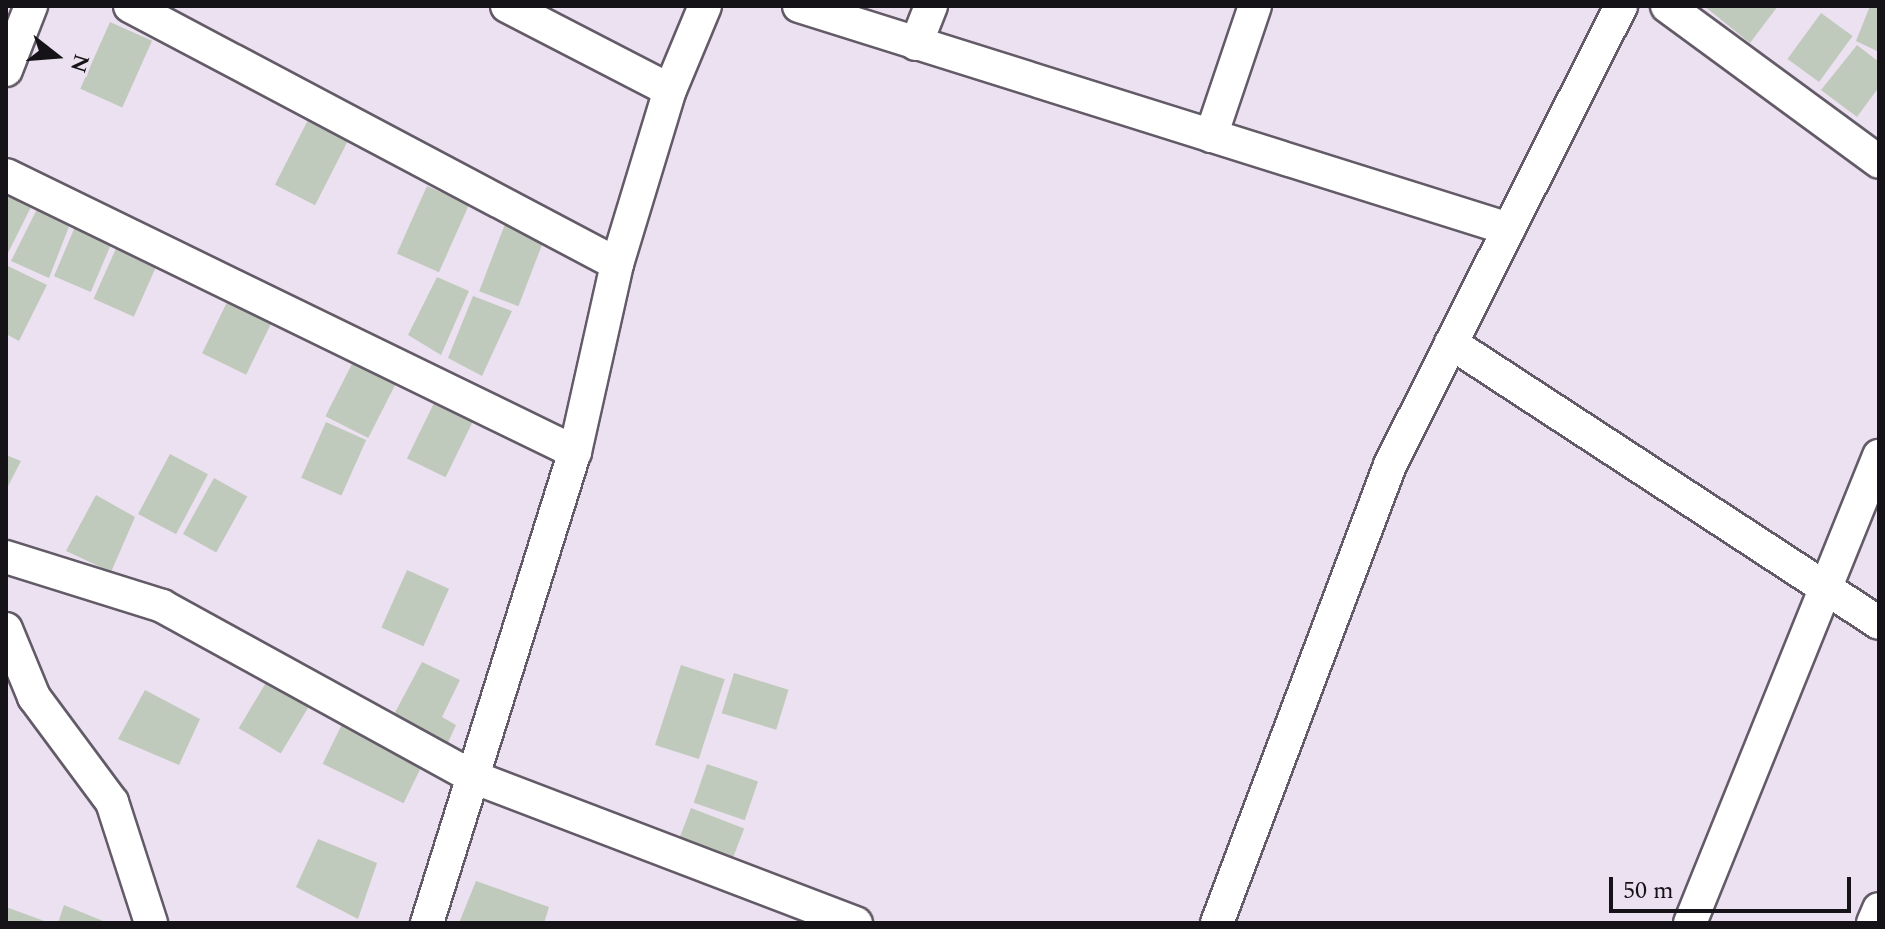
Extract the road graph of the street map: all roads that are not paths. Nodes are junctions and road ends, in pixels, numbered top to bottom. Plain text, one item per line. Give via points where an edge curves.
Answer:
1 (31, 6) edge
2 (130, 6) edge
3 (507, 6) edge
4 (705, 6) edge
5 (799, 6) edge
6 (931, 6) edge
7 (1255, 6) edge
8 (1621, 6) edge
9 (1667, 6) edge
10 (916, 44) junction
11 (6, 70) edge
12 (670, 90) junction
13 (1211, 136) junction
14 (1879, 162) edge
15 (6, 175) edge
16 (1509, 229) junction
17 (617, 264) junction
18 (1451, 343) junction
19 (575, 452) junction
20 (1879, 456) edge
21 (6, 557) edge
22 (1823, 589) junction
23 (1879, 623) edge
24 (6, 629) edge
25 (473, 777) junction
26 (1879, 909) edge
27 (151, 923) edge
28 (427, 923) edge
29 (856, 923) edge
30 (1217, 923) edge
31 (1690, 923) edge
32 (1873, 923) edge

1 - 11 street
2 - 17 street
3 - 12 street
4 - 12 street
5 - 10 street
6 - 10 street
7 - 13 street
8 - 16 street
9 - 14 street
10 - 13 street
12 - 17 street
13 - 16 street
15 - 19 street
16 - 18 street
17 - 19 street
18 - 22 street
18 - 30 street via 1390,465
19 - 25 street
20 - 22 street
21 - 25 street via 162,606
22 - 23 street
22 - 31 street
24 - 27 street via 34,697 112,802
25 - 28 street
25 - 29 street
26 - 32 street

